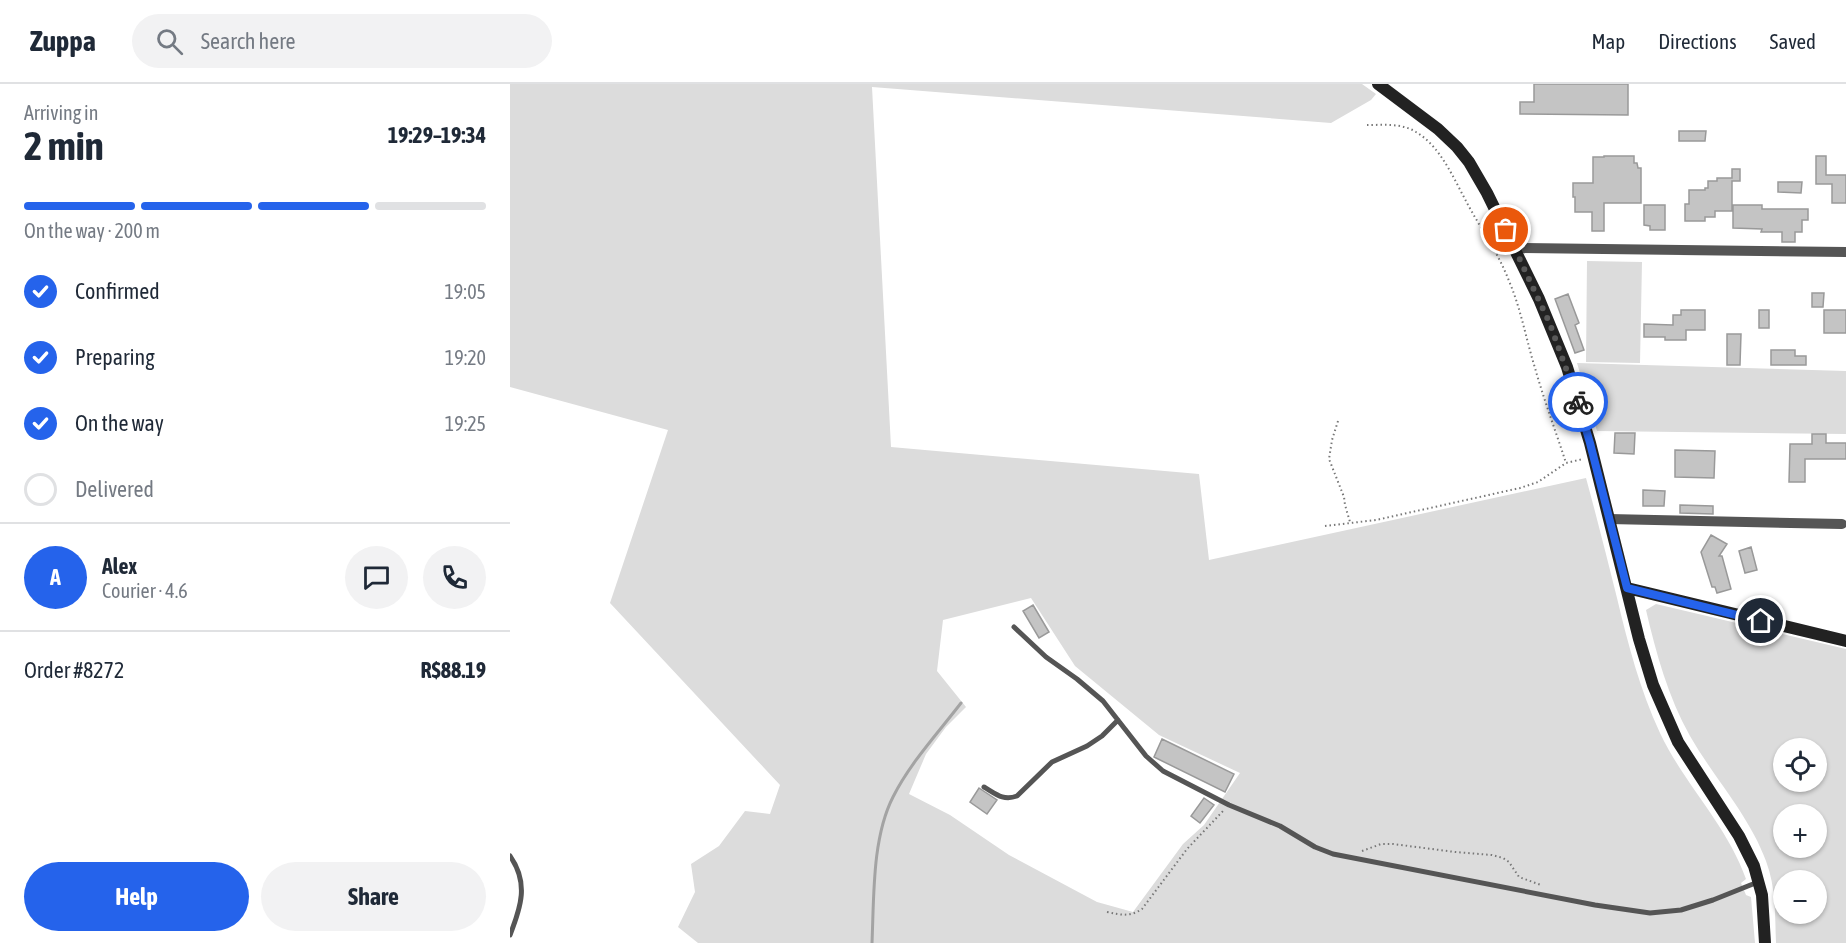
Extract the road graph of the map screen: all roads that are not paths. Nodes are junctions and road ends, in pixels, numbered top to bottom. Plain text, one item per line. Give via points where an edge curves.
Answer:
1 (1378, 84) edge
2 (1515, 248) junction
3 (1846, 252) edge
4 (1609, 519) junction
5 (1842, 524) dead end
6 (1627, 588) junction
7 (1014, 627) dead end
8 (1846, 641) edge
9 (1118, 720) junction
10 (984, 787) dead end
11 (510, 856) edge
12 (1759, 881) junction
13 (510, 935) edge
14 (1765, 943) edge

1 - 2 street via 1457,147 1478,177
2 - 3 street
2 - 4 street via 1572,383
4 - 5 street
4 - 6 street
6 - 8 street
6 - 12 street via 1653,685 1671,728 1739,836
7 - 9 lane via 1103,701
9 - 10 lane via 1087,746 1052,762 1017,796 1001,797
9 - 12 lane via 1163,771 1280,826 1315,847 1347,857 1650,913 1682,910
11 - 13 lane via 519,871 522,890
12 - 14 street

